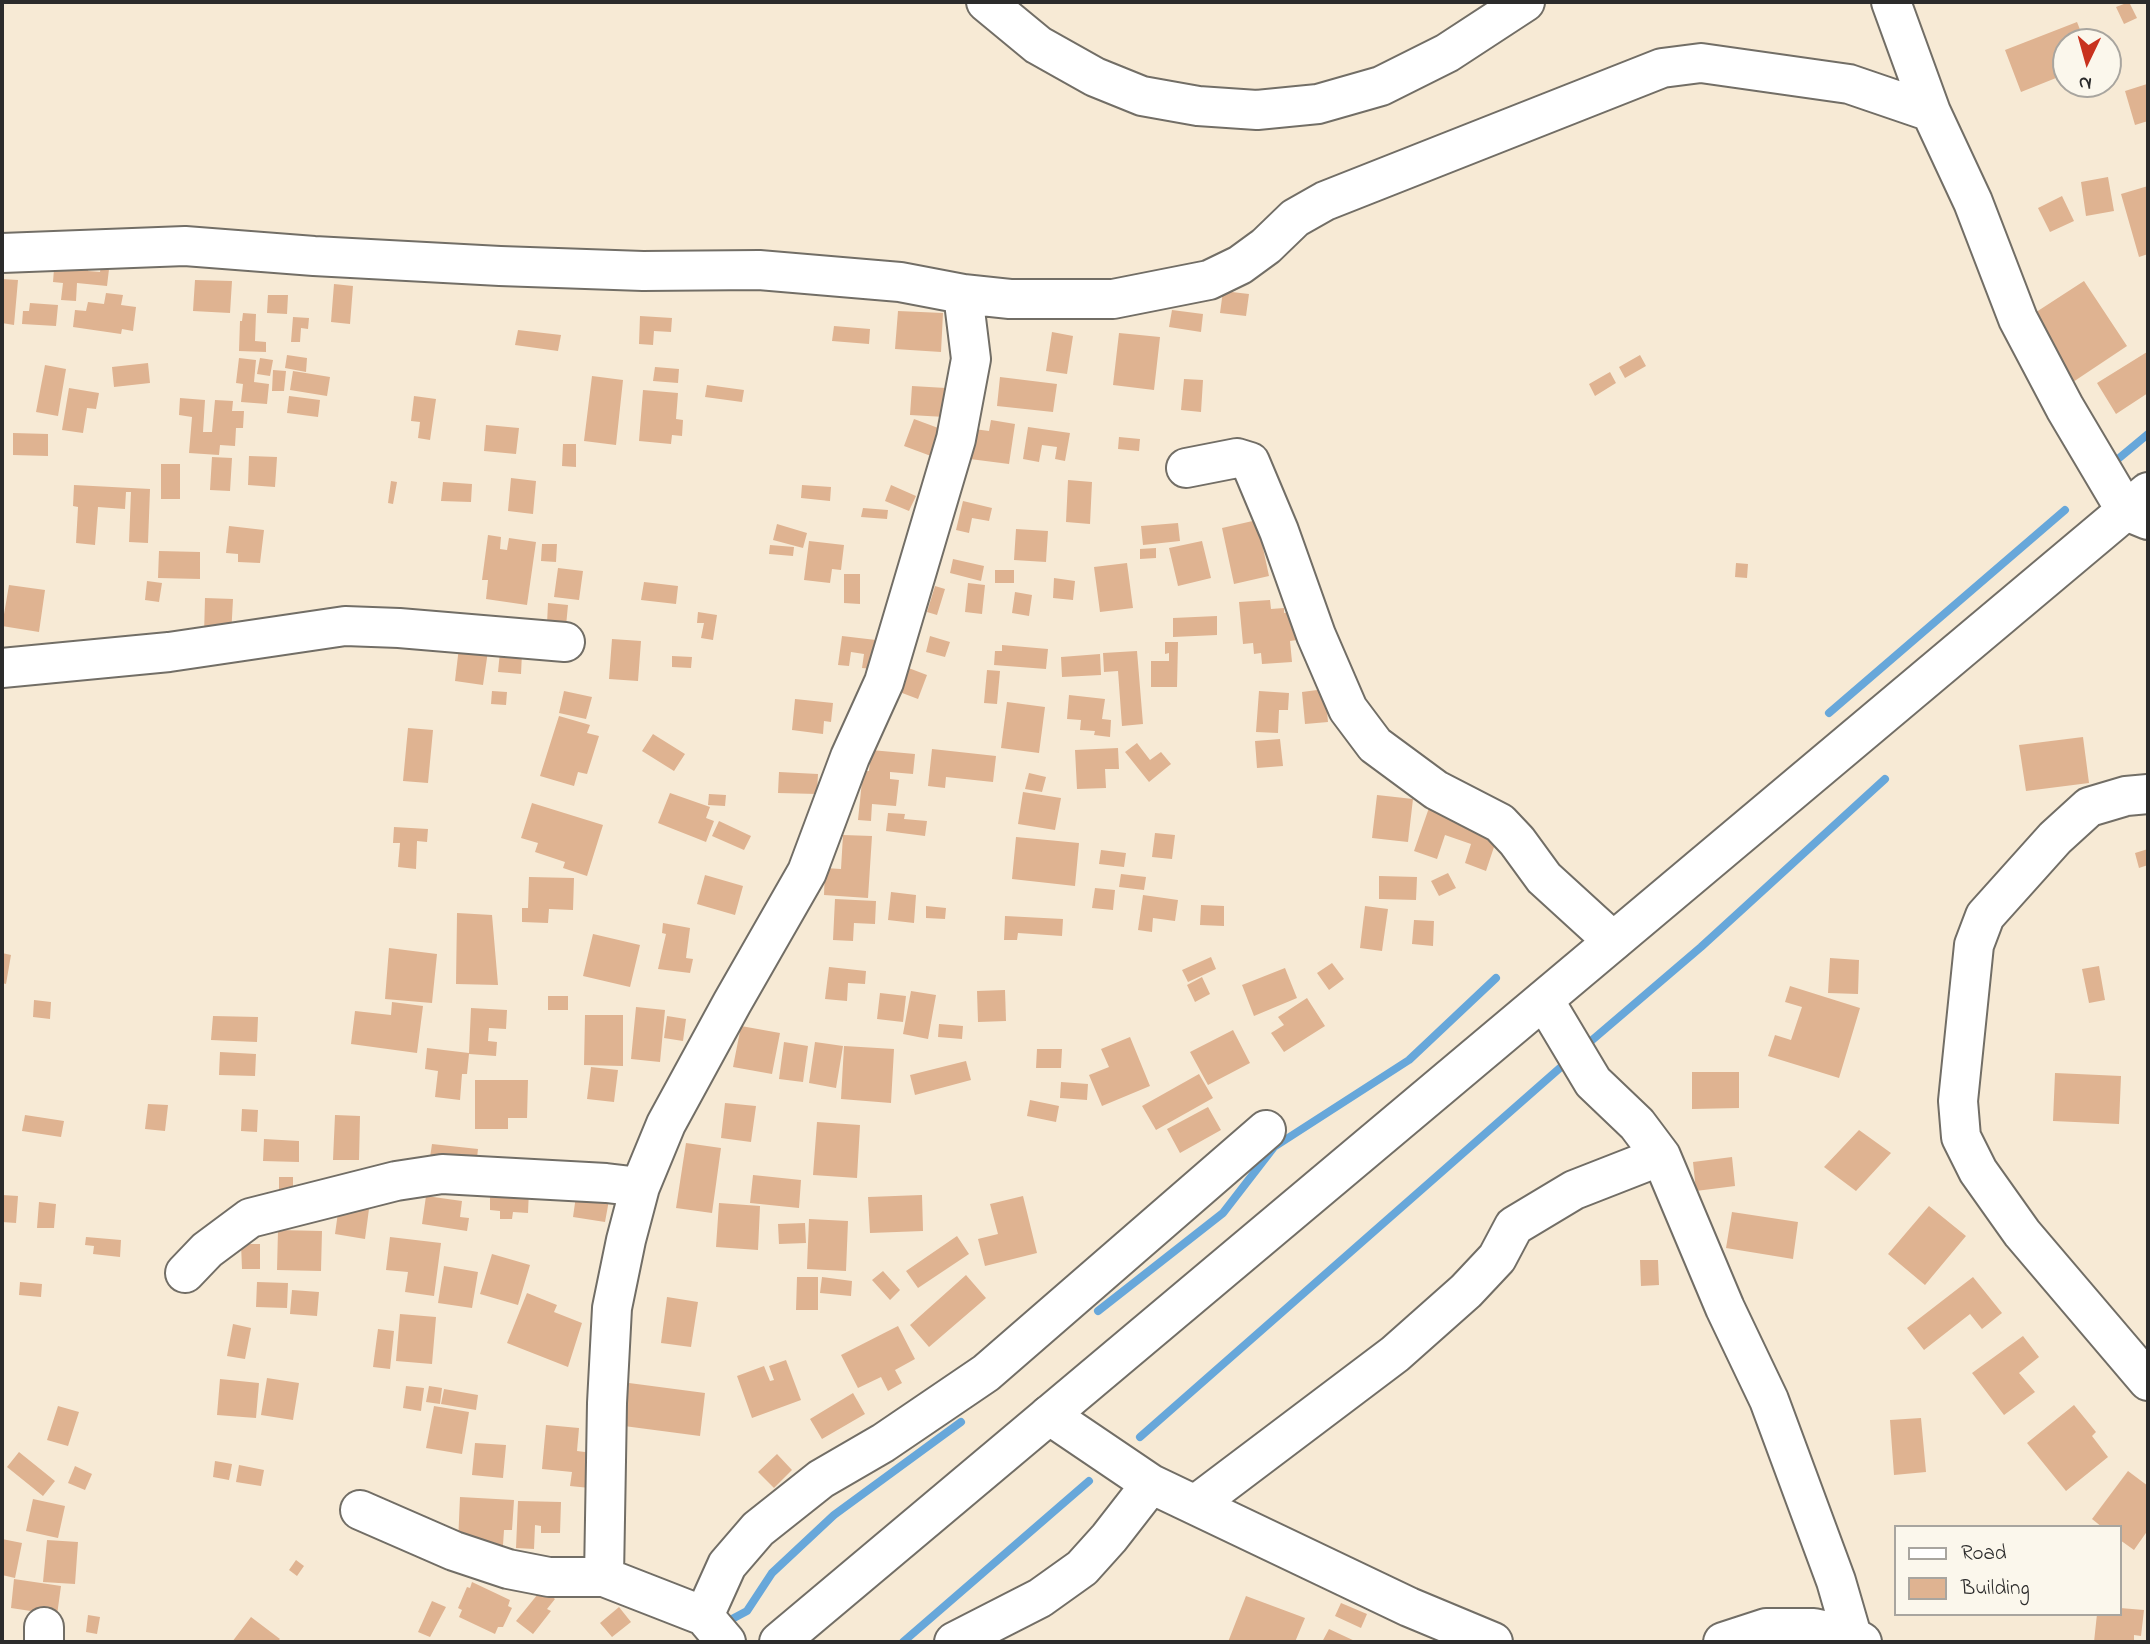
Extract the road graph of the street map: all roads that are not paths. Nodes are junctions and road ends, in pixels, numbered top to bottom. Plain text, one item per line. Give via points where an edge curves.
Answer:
1 (986, 2) edge
2 (1525, 2) edge
3 (1891, 2) edge
4 (1931, 112) junction
5 (2, 253) edge
6 (963, 294) junction
7 (1186, 468) dead end
8 (2141, 508) edge
9 (565, 642) dead end
10 (2, 668) edge
11 (2148, 794) edge
12 (1613, 942) junction
13 (1544, 1000) junction
14 (1266, 1130) dead end
15 (1661, 1156) junction
16 (640, 1187) junction
17 (186, 1273) dead end
18 (2148, 1381) edge
19 (1049, 1415) junction
20 (1151, 1484) junction
21 (1195, 1505) junction
22 (360, 1510) dead end
23 (604, 1577) junction
24 (715, 1629) edge
25 (1857, 1639) edge
26 (779, 1642) edge
27 (954, 1642) edge
28 (1493, 1642) edge
29 (1723, 1642) edge

1 - 2 main road via 1038,45 1095,77 1142,96 1257,110 1318,104 1381,86 1447,53
3 - 4 main road
4 - 6 main road via 1849,84 1701,63 1662,68 1325,201 1295,218 1240,265 1209,280 1113,299
4 - 8 main road via 1973,202 2018,318 2059,398
5 - 6 main road via 185,246 500,266 759,270 900,282
6 - 16 main road via 971,359 956,439 884,682 807,872 692,1073
7 - 12 main road via 1237,457 1250,462 1316,635 1354,718 1375,745 1419,780 1500,823 1545,878
8 - 12 main road
9 - 10 main road via 345,626 169,652
11 - 18 main road via 2089,807 1985,916 1975,945 1958,1101 1961,1137 1978,1171 2022,1233
12 - 13 main road
13 - 15 main road via 1593,1082 1637,1124
13 - 19 main road
14 - 24 main road via 986,1373 821,1479 758,1529 727,1565
15 - 21 main road via 1574,1190 1514,1226 1497,1258 1395,1354
15 - 25 main road via 1769,1400
16 - 17 main road via 442,1174 396,1181 250,1218 207,1250
16 - 23 main road via 612,1308
19 - 20 main road
19 - 26 main road
20 - 21 main road
20 - 27 main road via 1082,1568 1040,1598
21 - 28 main road
22 - 23 main road via 509,1569 549,1577
23 - 24 main road
25 - 29 main road via 1814,1628 1766,1628

